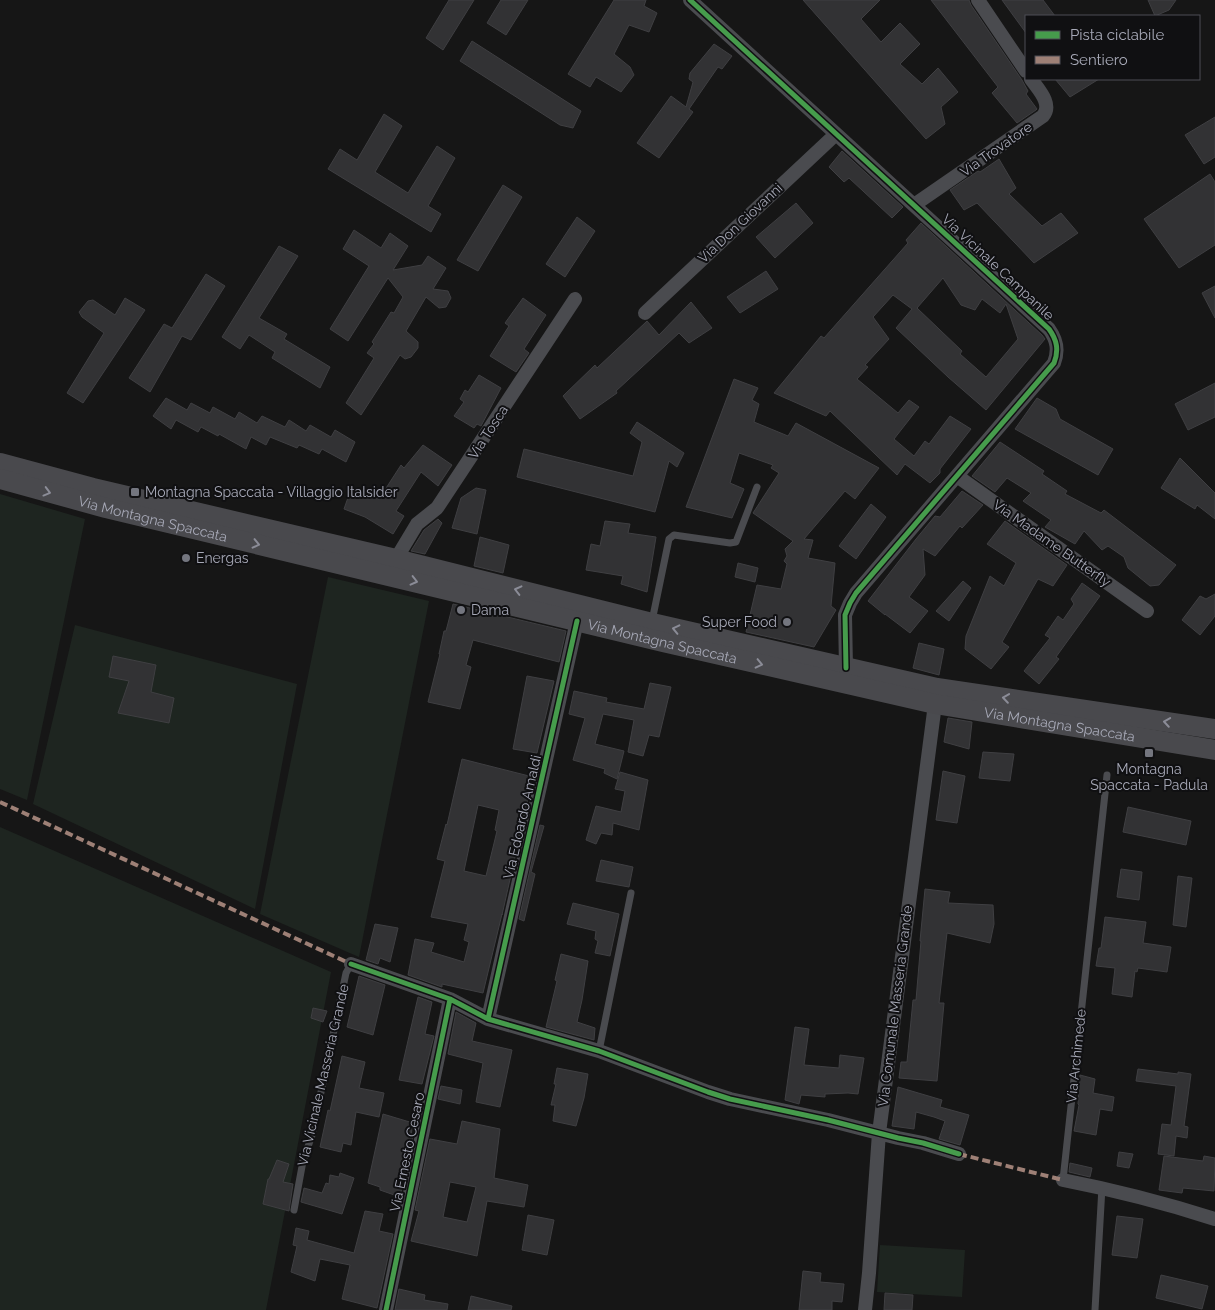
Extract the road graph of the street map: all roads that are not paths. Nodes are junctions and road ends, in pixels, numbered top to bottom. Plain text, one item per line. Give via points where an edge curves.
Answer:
1 (690, 0) edge
2 (978, 0) edge
3 (1025, 70) edge
4 (1032, 80) edge
5 (836, 134) junction
6 (914, 205) junction
7 (575, 299) dead end
8 (645, 313) dead end
9 (0, 462) edge
10 (957, 476) junction
11 (0, 479) edge
12 (757, 486) dead end
13 (396, 559) junction
14 (1147, 611) dead end
15 (577, 621) junction
16 (652, 623) junction
17 (846, 668) junction
18 (935, 704) junction
19 (1215, 729) edge
20 (1215, 750) edge
21 (1107, 775) dead end
22 (631, 893) dead end
23 (351, 964) joint
24 (450, 999) junction
25 (488, 1018) junction
26 (599, 1051) junction
27 (879, 1133) junction
28 (959, 1154) dead end
29 (1063, 1180) joint
30 (1102, 1187) junction
31 (294, 1210) dead end
32 (1215, 1218) edge
33 (386, 1310) edge
34 (864, 1310) edge
35 (1095, 1310) edge

1 - 5 street, Via Vicinale Campanile
2 - 3 street
4 - 6 street, Via Trovatore via 1044,98 1046,113
5 - 6 street, Via Vicinale Campanile
5 - 8 street, Via Don Giovanni
6 - 10 street, Via Vicinale Campanile via 1049,329 1057,342 1054,363
7 - 13 street, Via Tosca via 437,508 417,524
9 - 13 main road, Via Montagna Spaccata via 92,488
10 - 14 street, Via Madame Butterfly
10 - 17 street, Via Vicinale Campanile via 850,603 845,615
11 -> 15 main road, Via Montagna Spaccata via 106,508
12 - 16 lane, Via Montagna Spaccata via 736,542 674,535 669,539
16 -> 13 main road, Via Montagna Spaccata
15 -> 18 main road, Via Montagna Spaccata
15 - 25 street, Via Edoardo Amaldi
17 -> 16 main road, Via Montagna Spaccata
19 -> 17 main road, Via Montagna Spaccata via 937,688
18 - 20 main road, Via Montagna Spaccata
18 - 27 street, Via Comunale Masseria Grande
21 - 29 lane, Via Archimede
22 - 26 lane
23 - 24 street, Via Vicinale Masseria Grande
23 - 31 lane, Via Vicinale Masseria Grande via 346,973
24 - 25 street, Via Vicinale Masseria Grande
24 - 33 street, Via Ernesto Cesaro
25 - 26 street, Via Vicinale Masseria Grande
26 - 27 street, Via Vicinale Masseria Grande via 730,1099
27 - 28 street
27 - 34 street, Via Comunale Masseria Grande
29 - 30 street, Via Archimede
30 - 32 street, Via Archimede
30 - 35 lane

